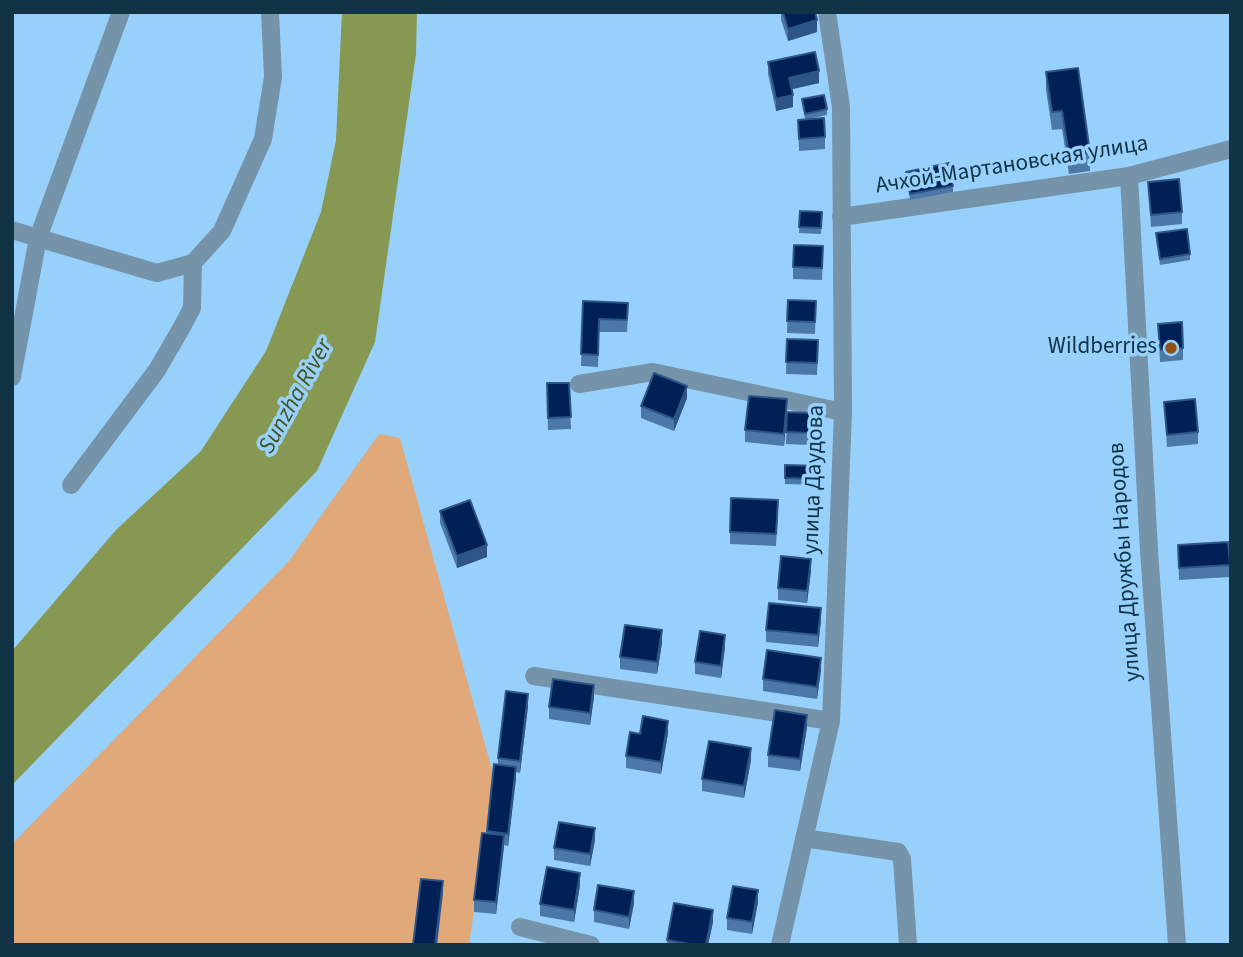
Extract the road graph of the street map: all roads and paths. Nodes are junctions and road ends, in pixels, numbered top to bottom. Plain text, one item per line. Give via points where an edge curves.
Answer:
1 (121, 12) edge
2 (270, 12) edge
3 (827, 12) edge
4 (1231, 149) edge
5 (1129, 176) junction
6 (841, 217) junction
7 (12, 230) edge
8 (38, 238) junction
9 (193, 263) junction
10 (12, 377) edge
11 (579, 383) dead end
12 (843, 412) junction
13 (71, 485) dead end
14 (534, 676) dead end
15 (831, 721) junction
16 (804, 838) junction
17 (520, 927) dead end
18 (591, 945) edge
19 (780, 945) edge
20 (908, 945) edge
21 (1177, 945) edge

1 - 8 street
2 - 9 street via 273,77 263,139 222,232
3 - 6 street, улица Даудова via 841,107
4 - 5 street, Ачхой-Мартановская улица
5 - 6 street, Ачхой-Мартановская улица
5 - 21 street, улица Дружбы Народов
6 - 12 street, улица Даудова
7 - 8 street
8 - 9 street via 157,272
8 - 10 street
9 - 13 street via 192,307 182,327 157,370
11 - 12 street via 653,372
12 - 15 street, улица Даудова
14 - 15 street
15 - 16 street, улица Даудова
16 - 19 street, улица Даудова
16 - 20 street via 898,852
17 - 18 street

